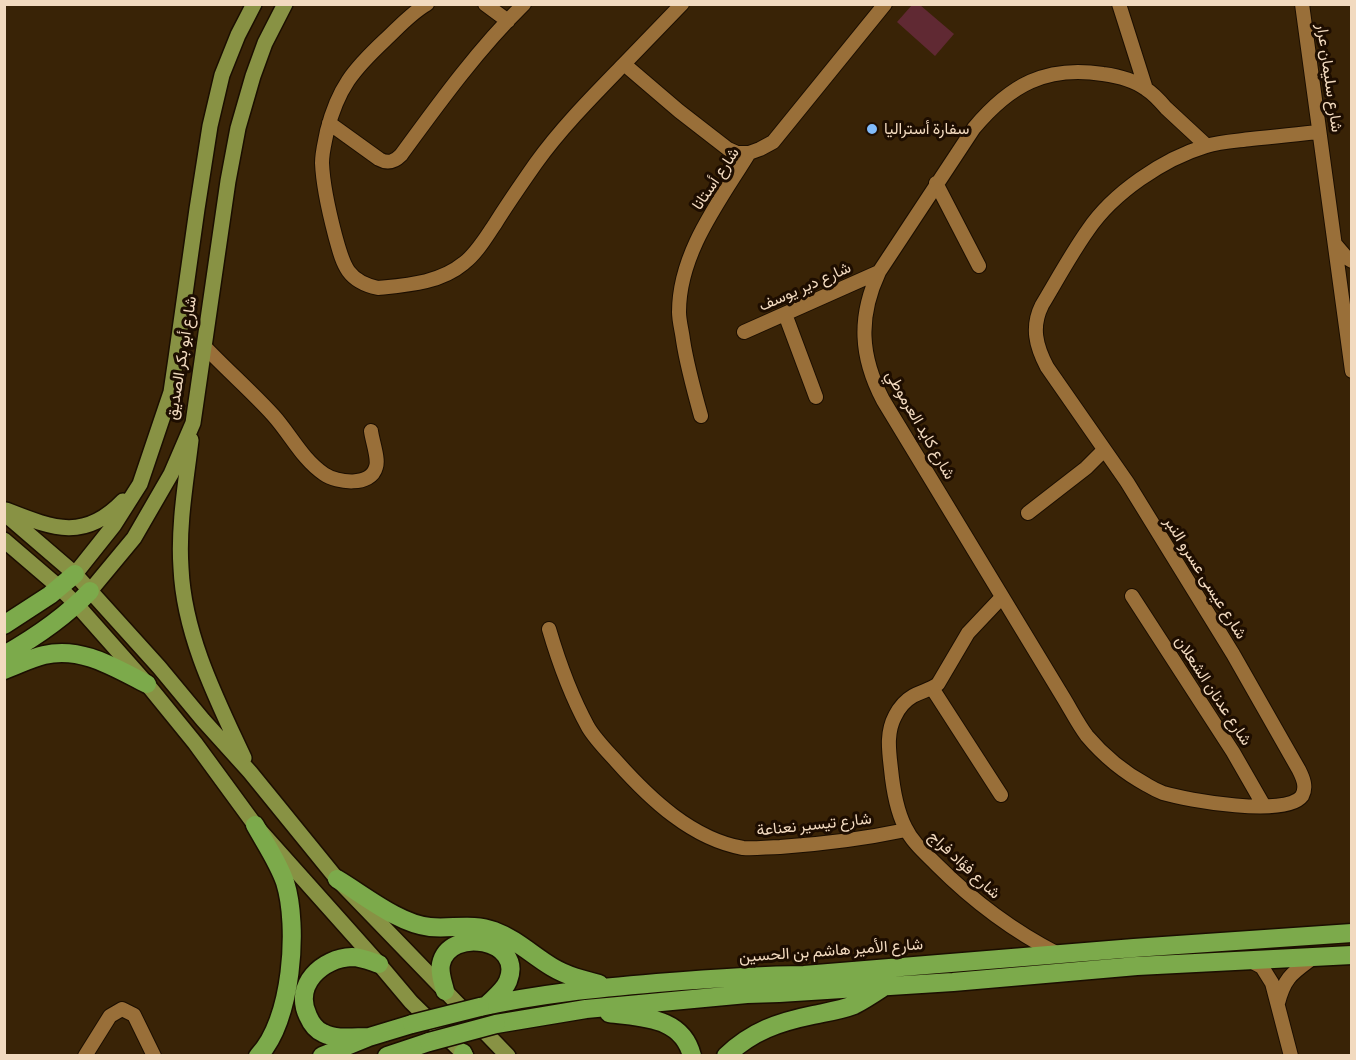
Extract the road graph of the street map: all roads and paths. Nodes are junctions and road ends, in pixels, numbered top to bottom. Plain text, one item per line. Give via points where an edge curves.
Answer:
1 (254, 4) edge
2 (285, 4) edge
3 (427, 4) edge
4 (485, 4) edge
5 (524, 4) edge
6 (682, 4) edge
7 (885, 4) edge
8 (1119, 4) edge
9 (1302, 4) edge
10 (508, 21) junction
11 (624, 64) junction
12 (1146, 89) junction
13 (329, 123) junction
14 (1319, 132) junction
15 (1207, 146) junction
16 (749, 153) junction
17 (936, 183) junction
18 (1335, 244) junction
19 (1352, 261) edge
20 (979, 266) dead end
21 (879, 272) junction
22 (1346, 279) edge
23 (1348, 311) edge
24 (784, 314) junction
25 (744, 332) dead end
26 (205, 347) junction
27 (1352, 371) edge
28 (816, 397) dead end
29 (702, 416) dead end
30 (193, 423) junction
31 (370, 431) dead end
32 (1104, 450) junction
33 (140, 484) junction
34 (4, 511) edge
35 (1028, 513) dead end
36 (4, 540) edge
37 (75, 574) junction
38 (60, 588) junction
39 (90, 591) junction
40 (1132, 596) dead end
41 (1002, 597) junction
42 (77, 605) junction
43 (4, 625) edge
44 (549, 630) dead end
45 (4, 655) edge
46 (4, 670) edge
47 (147, 684) junction
48 (932, 688) junction
49 (250, 772) junction
50 (1001, 795) dead end
51 (1264, 806) junction
52 (255, 825) junction
53 (906, 830) junction
54 (338, 879) junction
55 (1022, 933) junction
56 (1352, 933) edge
57 (1058, 954) junction
58 (1352, 955) edge
59 (1014, 957) junction
60 (1314, 957) junction
61 (1248, 960) junction
62 (379, 964) junction
63 (884, 986) junction
64 (610, 987) junction
65 (445, 991) junction
66 (1278, 1003) junction
67 (483, 1006) junction
68 (586, 1009) junction
69 (369, 1037) junction
70 (418, 1048) edge
71 (464, 1055) edge
72 (85, 1056) edge
73 (154, 1056) edge
74 (258, 1056) edge
75 (322, 1056) edge
76 (387, 1056) edge
77 (508, 1056) edge
78 (692, 1056) edge
79 (726, 1056) edge
80 (1291, 1056) edge

1 - 33 main road, شارع أبو بكر الصديق via 222,75 204,158 171,392
2 - 26 main road, شارع أبو بكر الصديق via 265,43 238,128
3 - 13 street via 356,69 336,102
4 - 10 street
5 - 10 street
6 - 11 street
7 - 16 street, شارع أستانا via 773,142
8 - 12 street
9 - 14 street, شارع سليمان عرار
10 - 13 street via 393,161 383,162
11 - 13 street via 547,147 464,264 427,281 378,288 354,279 348,270 331,219 323,177
11 - 16 street via 728,149
12 - 15 street, شارع كايد العرموطي
12 - 17 street, شارع كايد العرموطي via 1122,78 1077,71 1034,80 992,108
14 - 15 street
14 - 18 street, شارع سليمان عرار
15 - 32 street, شارع عيسى عسرو النبر via 1180,156 1136,182 1102,213 1038,313 1035,328 1039,352
16 - 29 street, شارع أستانا via 704,227 683,282 679,315
17 - 20 street
17 - 21 street, شارع كايد العرموطي
18 - 19 street
18 - 22 street, شارع سليمان عرار
21 - 24 street, شارع دير يوسف
21 - 41 street, شارع كايد العرموطي via 866,315 865,345 870,370
22 - 23 street, شارع سليمان عرار
23 - 27 street, شارع سليمان عرار
24 - 25 street, شارع دير يوسف
24 - 28 street
26 - 30 main road, شارع أبو بكر الصديق
26 - 31 street via 275,417 309,461 329,477 354,482 373,473 377,462
30 - 39 main road, شارع أبو بكر الصديق via 171,474 134,538
30 - 49 main road via 183,506 182,589 207,676
32 - 35 street
32 - 51 street, شارع عيسى عسرو النبر via 1233,654 1303,779 1304,791 1297,801
33 - 34 main road via 116,510 87,526 67,528
33 - 37 main road, شارع أبو بكر الصديق
34 - 37 main road
36 - 38 main road
37 - 38 highway, شارع أبو بكر الصديق
37 - 39 main road
38 - 42 main road
38 - 43 highway, شارع أبو بكر الصديق
39 - 42 highway, شارع أبو بكر الصديق
39 - 49 main road
40 - 51 street, شارع عدنان الشعلان
41 - 48 street, شارع فؤاد فراج via 968,633
41 - 51 street, شارع كايد العرموطي via 1087,735 1130,775 1177,796 1209,803
42 - 45 highway, شارع أبو بكر الصديق
42 - 47 main road
44 - 53 street, شارع تيسير نعناعة via 568,686 589,729 634,781 686,824 724,843 745,848 824,844
46 - 47 highway via 44,655 66,652 95,659
47 - 52 main road
48 - 50 street
48 - 53 street, شارع فؤاد فراج via 905,703 895,716 889,735 896,801
49 - 54 main road
52 - 62 main road
52 - 74 highway via 285,881 292,923 282,1011
53 - 55 street, شارع فؤاد فراج via 973,899
54 - 64 highway via 406,920 430,927 470,926 496,931 563,974
54 - 65 main road
55 - 57 street, شارع فؤاد فراج
55 - 59 street via 1028,946
56 - 57 highway, شارع الأمير هاشم بن الحسين
57 - 59 highway, شارع الأمير هاشم بن الحسين
58 - 60 highway
59 - 64 highway, شارع الأمير هاشم بن الحسين
60 - 61 highway
60 - 66 street via 1292,973 1282,986
61 - 63 highway
61 - 66 street via 1262,967
62 - 69 highway via 351,957 333,961 316,971 306,987 306,1010 322,1033
62 - 71 main road
63 - 68 highway via 735,994
63 - 79 highway via 848,1007 766,1029
64 - 67 highway, شارع الأمير هاشم بن الحسين
65 - 67 highway via 440,972 446,953 465,942 496,946 507,958 510,973 504,987
65 - 77 main road
66 - 80 street
67 - 69 highway, شارع الأمير هاشم بن الحسين, bridge
68 - 70 highway, bridge via 496,1024
68 - 78 highway via 670,1025 682,1034
69 - 75 highway, شارع الأمير هاشم بن الحسين
70 - 76 highway
72 - 73 street via 110,1016 122,1009 134,1015

